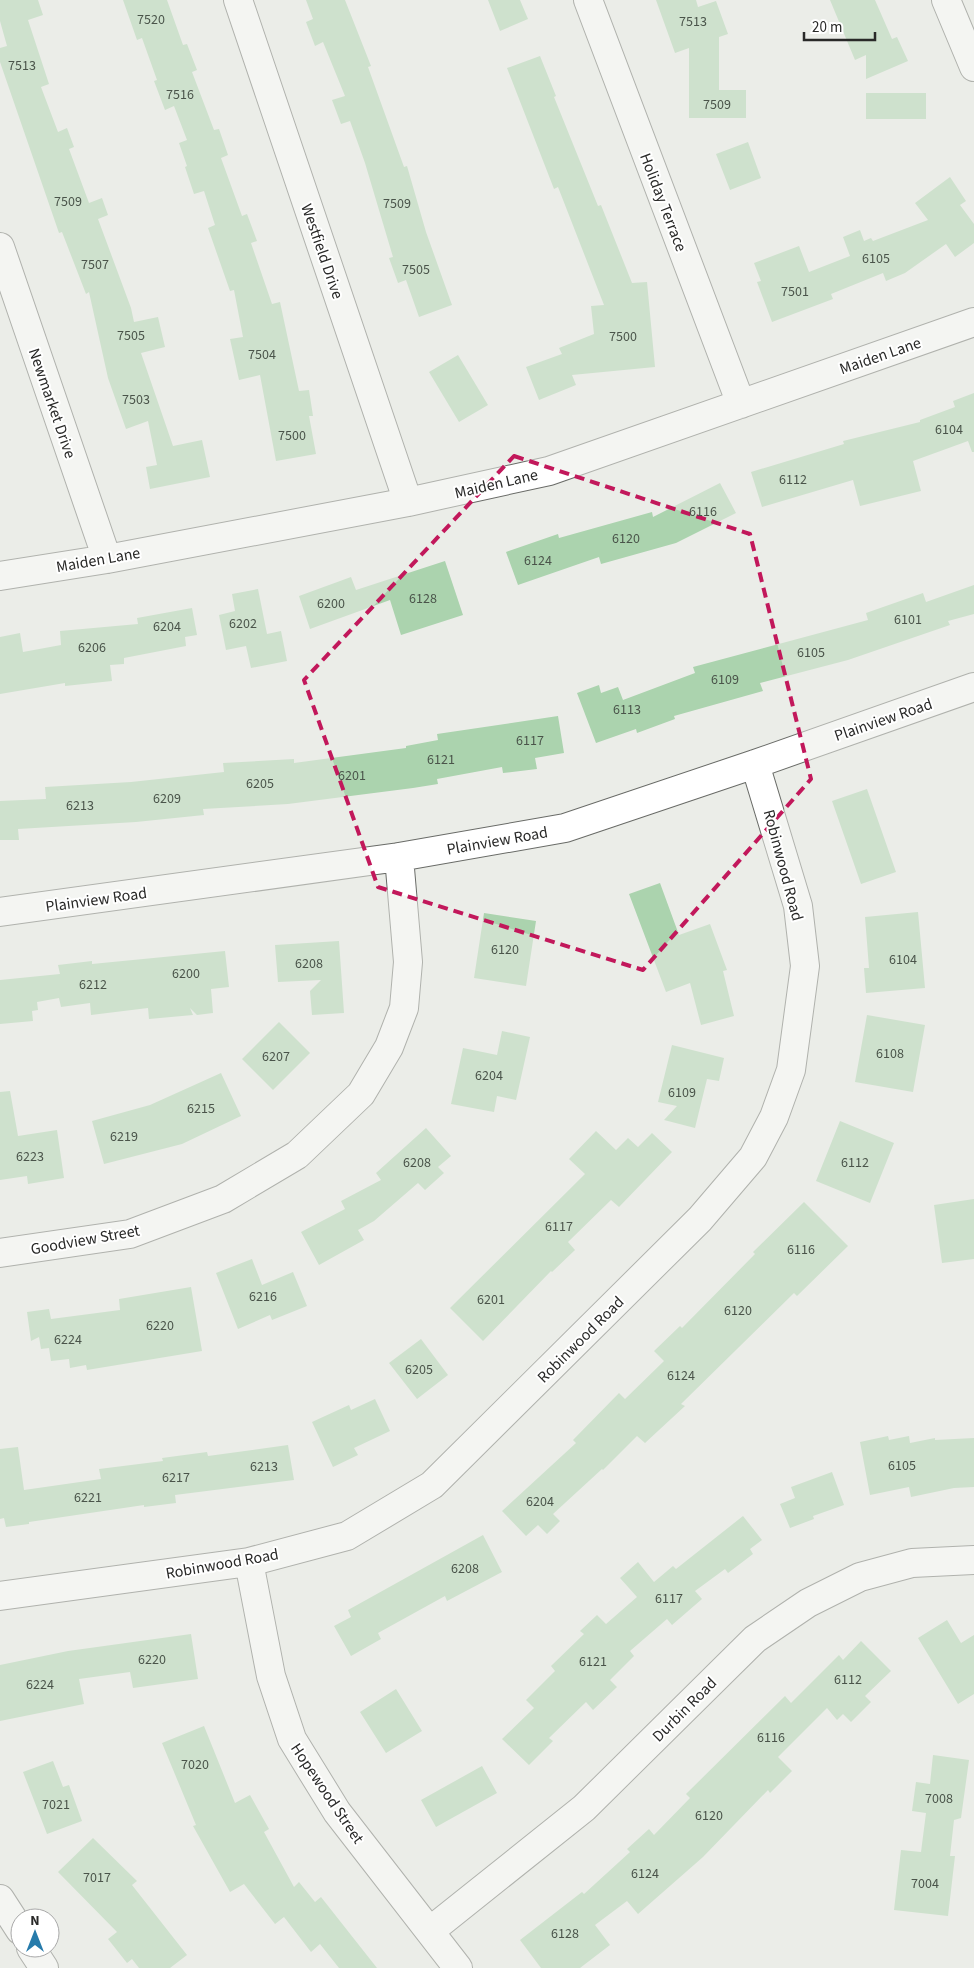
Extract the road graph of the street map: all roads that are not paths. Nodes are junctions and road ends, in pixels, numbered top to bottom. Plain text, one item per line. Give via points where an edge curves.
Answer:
1 (238, 0) edge
2 (588, 0) edge
3 (946, 0) edge
4 (974, 67) edge
5 (0, 246) edge
6 (974, 322) edge
7 (741, 404) junction
8 (408, 502) junction
9 (107, 559) junction
10 (0, 576) edge
11 (974, 687) edge
12 (755, 764) junction
13 (399, 857) junction
14 (0, 912) edge
15 (0, 1253) edge
16 (974, 1560) edge
17 (249, 1562) junction
18 (0, 1596) edge
19 (0, 1899) edge
20 (10, 1914) edge
21 (430, 1931) junction
22 (458, 1968) edge

1 - 8 street, Westfield Drive
2 - 7 street, Holiday Terrace
3 - 4 street
5 - 9 street, Newmarket Drive
6 - 7 street, Maiden Lane
7 - 8 street, Maiden Lane via 548,471
8 - 9 street, Maiden Lane
9 - 10 street, Maiden Lane
11 - 12 street, Plainview Road
12 - 13 street, Plainview Road via 565,828
12 - 17 street, Robinwood Road via 798,906 805,966 791,1070 774,1117 753,1157 700,1219 432,1485 347,1536
13 - 14 street, Plainview Road
13 - 15 street, Goodview Street via 408,962 404,1008 390,1047 361,1094 297,1155 223,1199 130,1234
16 - 21 street, Durbin Road via 912,1563 860,1577 808,1603 755,1639 584,1808
17 - 18 street, Robinwood Road
17 - 21 street, Hopewood Street via 270,1676 292,1740 337,1812
19 - 20 street
21 - 22 street, Hopewood Street

